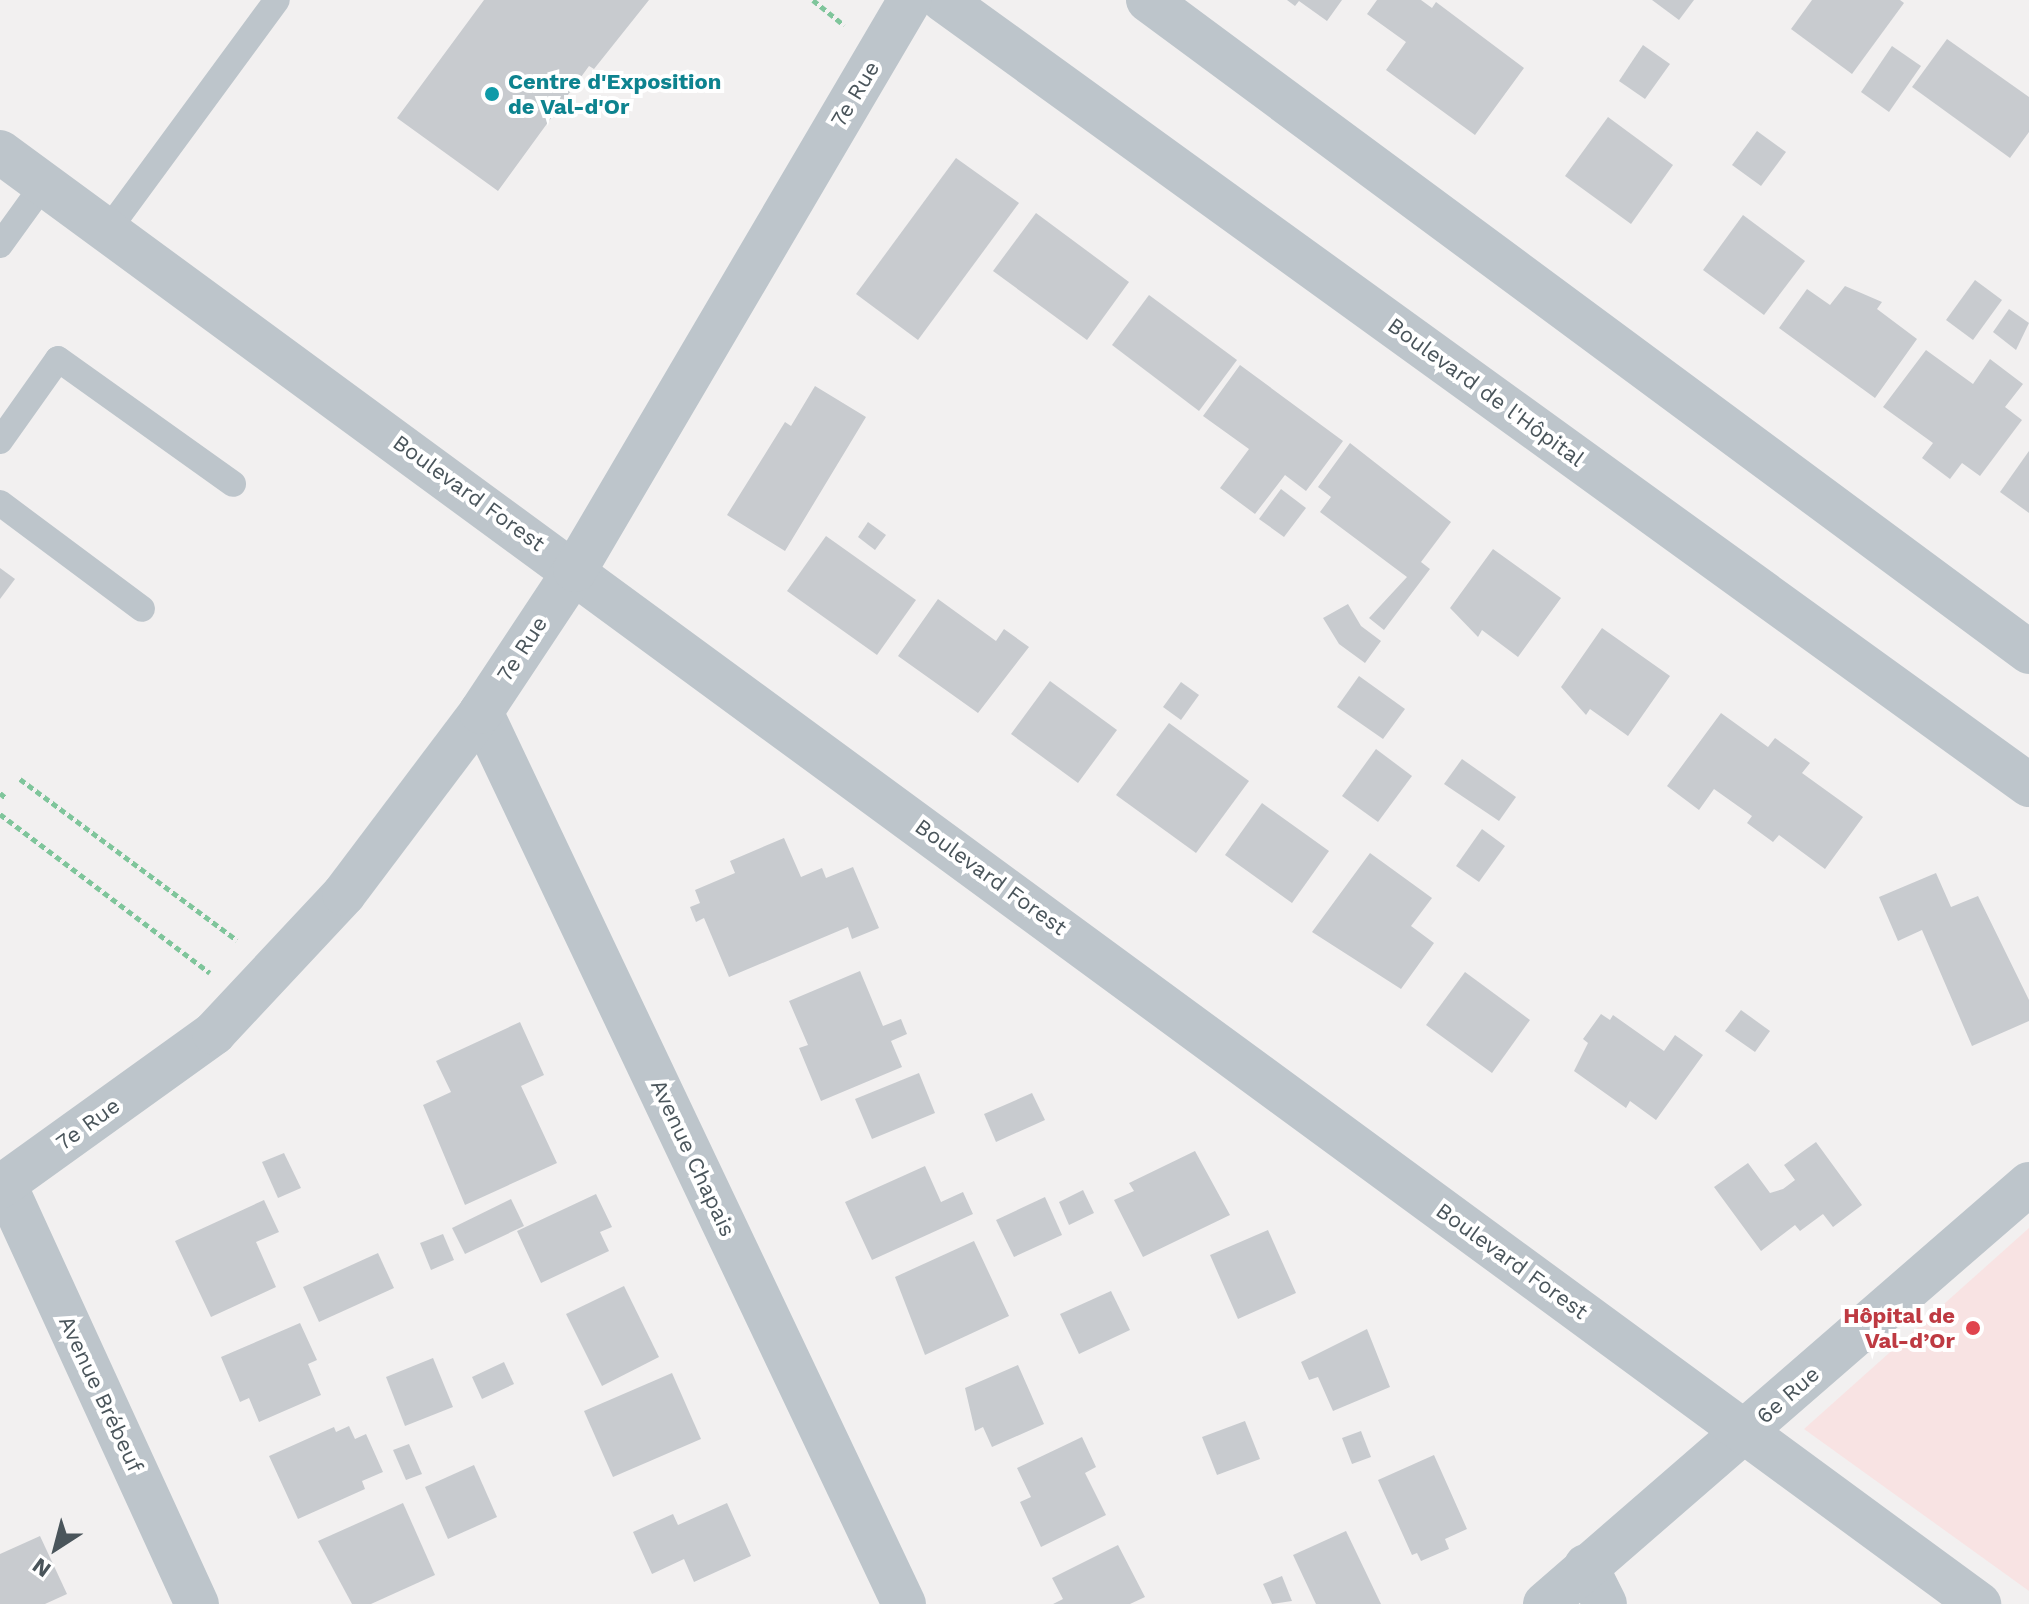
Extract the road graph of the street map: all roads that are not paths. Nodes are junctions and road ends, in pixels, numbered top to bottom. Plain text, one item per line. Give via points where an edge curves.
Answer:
1 (277, 0) edge
2 (910, 0) edge
3 (943, 0) edge
4 (1148, 0) edge
5 (0, 152) edge
6 (44, 184) junction
7 (108, 230) junction
8 (0, 245) edge
9 (0, 441) edge
10 (233, 484) dead end
11 (0, 503) edge
12 (575, 570) junction
13 (142, 609) dead end
14 (2029, 652) edge
15 (481, 712) junction
16 (2029, 785) edge
17 (2029, 1184) edge
18 (2, 1186) edge
19 (1744, 1433) junction
20 (1596, 1585) edge
21 (197, 1604) edge
22 (904, 1604) edge
23 (1545, 1604) edge
24 (1979, 1604) edge

1 - 7 lane
2 - 12 street, 7e Rue
3 - 16 street, Boulevard de l'Hôpital
4 - 14 street
5 - 6 street, Boulevard Forest
6 - 7 street, Boulevard Forest
6 - 8 lane
7 - 12 street, Boulevard Forest
9 - 10 lane via 58,359
11 - 13 lane
12 - 15 street, 7e Rue
12 - 19 street, Boulevard Forest
15 - 18 street, 7e Rue via 344,894 214,1033
15 - 22 street, Avenue Chapais
17 - 19 street, 6e Rue
18 - 21 street, Avenue Brébeuf
19 - 20 street, 6e Rue
19 - 24 street, Boulevard Forest
20 - 23 street, 6e Rue

